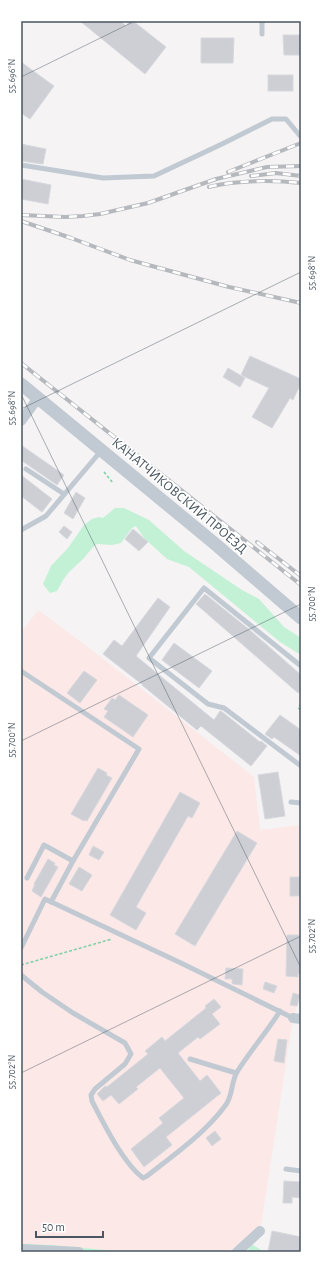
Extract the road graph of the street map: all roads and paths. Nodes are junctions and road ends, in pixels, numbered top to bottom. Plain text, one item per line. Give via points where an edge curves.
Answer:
1 (262, 21) edge
2 (262, 34) dead end
3 (301, 137) edge
4 (21, 165) edge
5 (21, 384) edge
6 (38, 398) junction
7 (21, 421) edge
8 (102, 450) junction
9 (26, 469) dead end
10 (104, 472) dead end
11 (113, 482) dead end
12 (64, 494) junction
13 (21, 530) edge
14 (301, 618) edge
15 (301, 666) edge
16 (21, 671) edge
17 (301, 704) edge
18 (301, 710) edge
19 (301, 766) edge
20 (291, 802) dead end
21 (301, 803) edge
22 (72, 861) junction
23 (27, 878) dead end
24 (51, 902) junction
25 (123, 936) junction
26 (21, 948) edge
27 (21, 965) edge
28 (21, 975) edge
29 (280, 1011) junction
30 (297, 1018) edge
31 (190, 1059) dead end
32 (236, 1073) junction
33 (286, 1169) dead end
34 (301, 1171) edge
35 (260, 1231) dead end
36 (21, 1248) edge
37 (78, 1252) edge
38 (237, 1252) edge

1 - 2 lane
3 - 4 lane via 286,119 272,120 154,176 103,178
5 - 6 street, КАНАТЧИКОВСКИЙ ПРОЕЗД
6 - 7 street
6 - 8 street, КАНАТЧИКОВСКИЙ ПРОЕЗД
8 - 12 lane
8 - 14 street, КАНАТЧИКОВСКИЙ ПРОЕЗД
9 - 12 lane
10 - 11 path
12 - 13 lane via 46,516
15 - 19 lane via 204,588 149,658 208,704 224,708
16 - 22 lane via 139,749
17 - 18 path via 298,708
20 - 21 lane
22 - 23 lane via 44,845
22 - 24 lane
24 - 25 lane
24 - 26 lane via 45,899
25 - 27 path
25 - 29 lane
28 - 32 lane via 73,1013 125,1043 130,1051 131,1054 125,1064 91,1095 120,1149 143,1178 182,1149 212,1121 226,1105
29 - 30 lane
29 - 32 lane
31 - 32 lane
33 - 34 lane
35 - 38 street
36 - 37 street

